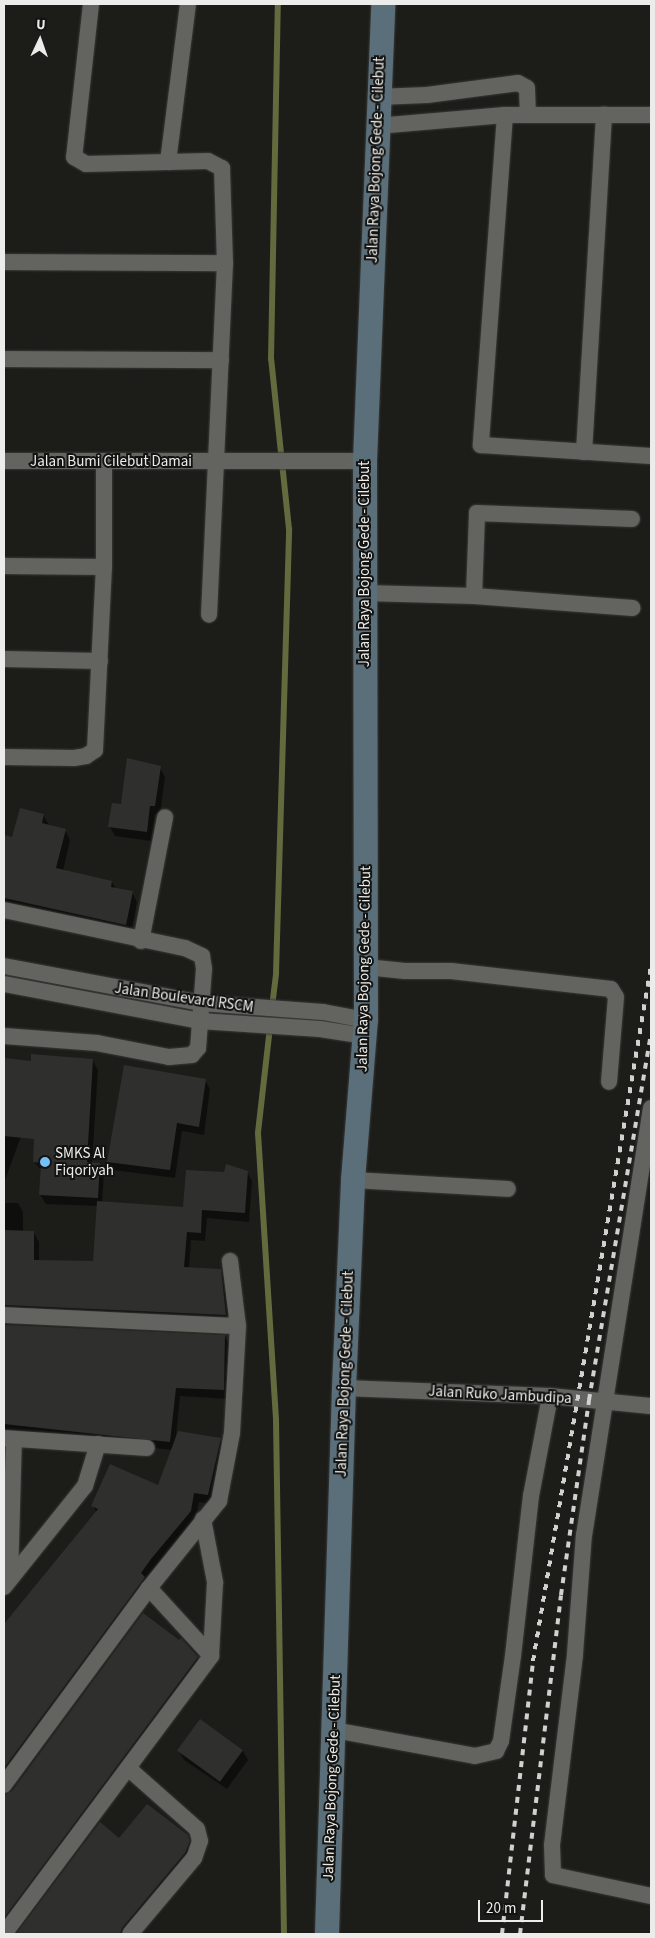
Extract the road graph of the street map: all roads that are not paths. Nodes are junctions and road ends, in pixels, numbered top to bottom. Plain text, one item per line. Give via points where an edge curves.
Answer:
1 (91, 4) edge
2 (188, 4) edge
3 (383, 4) edge
4 (378, 97) junction
5 (604, 114) junction
6 (505, 115) junction
7 (528, 115) junction
8 (651, 115) edge
9 (377, 126) junction
10 (168, 162) junction
11 (4, 262) edge
12 (225, 263) junction
13 (4, 359) edge
14 (221, 360) junction
15 (584, 452) junction
16 (651, 456) edge
17 (4, 461) edge
18 (104, 461) junction
19 (365, 461) junction
20 (218, 462) junction
21 (632, 519) dead end
22 (4, 566) edge
23 (104, 567) junction
24 (365, 593) junction
25 (474, 596) junction
26 (633, 608) dead end
27 (209, 615) dead end
28 (4, 660) edge
29 (100, 661) junction
30 (4, 757) edge
31 (165, 817) dead end
32 (4, 910) edge
33 (141, 940) junction
34 (4, 966) edge
35 (366, 967) junction
36 (4, 984) edge
37 (127, 990) junction
38 (202, 1003) junction
39 (124, 1007) junction
40 (248, 1016) junction
41 (200, 1021) junction
42 (366, 1028) junction
43 (4, 1036) edge
44 (609, 1082) dead end
45 (651, 1108) edge
46 (353, 1180) junction
47 (508, 1189) dead end
48 (230, 1261) dead end
49 (4, 1315) edge
50 (238, 1326) junction
51 (344, 1388) junction
52 (550, 1396) junction
53 (602, 1401) junction
54 (649, 1408) edge
55 (9, 1439) edge
56 (98, 1444) junction
57 (147, 1448) dead end
58 (203, 1519) junction
59 (7, 1583) edge
60 (149, 1588) junction
61 (211, 1656) junction
62 (334, 1730) junction
63 (128, 1768) junction
64 (4, 1785) edge
65 (651, 1896) edge
66 (4, 1934) edge
67 (130, 1934) edge
68 (327, 1934) edge

1 - 10 street via 74,157 86,164
2 - 10 street
3 - 4 main road, Jalan Raya Bojong Gede - Cilebut
4 - 7 street via 427,95 518,83 526,88
4 - 9 main road, Jalan Raya Bojong Gede - Cilebut
5 - 7 street
5 - 8 street
5 - 15 street
6 - 7 street
6 - 9 street
6 - 15 street via 481,446
9 - 19 main road, Jalan Raya Bojong Gede - Cilebut
10 - 12 street via 208,161 222,168
11 - 12 street
12 - 14 street
13 - 14 street
14 - 20 street
15 - 16 street
17 - 18 street, Jalan Bumi Cilebut Damai
18 - 20 street, Jalan Bumi Cilebut Damai
18 - 23 street
19 - 20 street, Jalan Bumi Cilebut Damai
19 - 24 main road, Jalan Raya Bojong Gede - Cilebut
20 - 27 street
21 - 25 street via 477,513
22 - 23 street
23 - 29 street
24 - 25 street
24 - 35 main road, Jalan Raya Bojong Gede - Cilebut
25 - 26 street
28 - 29 street
29 - 30 street via 95,750 74,758
31 - 33 street
32 - 33 street
33 - 38 street via 185,948 202,956
34 - 37 street, Jalan Boulevard RSCM
35 - 42 main road, Jalan Raya Bojong Gede - Cilebut
35 - 44 street via 451,971 611,989 616,997
36 - 39 street, Jalan Boulevard RSCM
37 - 38 street, Jalan Boulevard RSCM
37 - 39 street
38 - 40 street, Jalan Boulevard RSCM
38 - 41 street
39 - 41 street, Jalan Boulevard RSCM
40 - 41 street, Jalan Boulevard RSCM
40 - 42 street, Jalan Boulevard RSCM via 320,1028
40 - 42 street, Jalan Boulevard RSCM via 323,1012
41 - 43 street via 198,1048 192,1055 184,1056 168,1057 97,1043
42 - 46 main road, Jalan Raya Bojong Gede - Cilebut
45 - 53 street
46 - 47 street
46 - 51 main road, Jalan Raya Bojong Gede - Cilebut
48 - 50 street
49 - 50 street
50 - 58 street via 232,1433 219,1501
51 - 52 street, Jalan Ruko Jambudipa
51 - 62 main road, Jalan Raya Bojong Gede - Cilebut
52 - 53 street, Jalan Ruko Jambudipa
52 - 62 street via 534,1478 513,1656 501,1741 496,1751 475,1756
53 - 54 street, Jalan Ruko Jambudipa
53 - 65 street via 584,1534 575,1655 557,1784 553,1875
55 - 56 street
55 - 59 street
56 - 57 street
56 - 59 street via 85,1486
58 - 60 street
58 - 61 street via 215,1582
60 - 61 street
60 - 64 street
61 - 63 street
62 - 68 main road, Jalan Raya Bojong Gede - Cilebut
63 - 66 street
63 - 67 street via 197,1829 200,1841 194,1858

